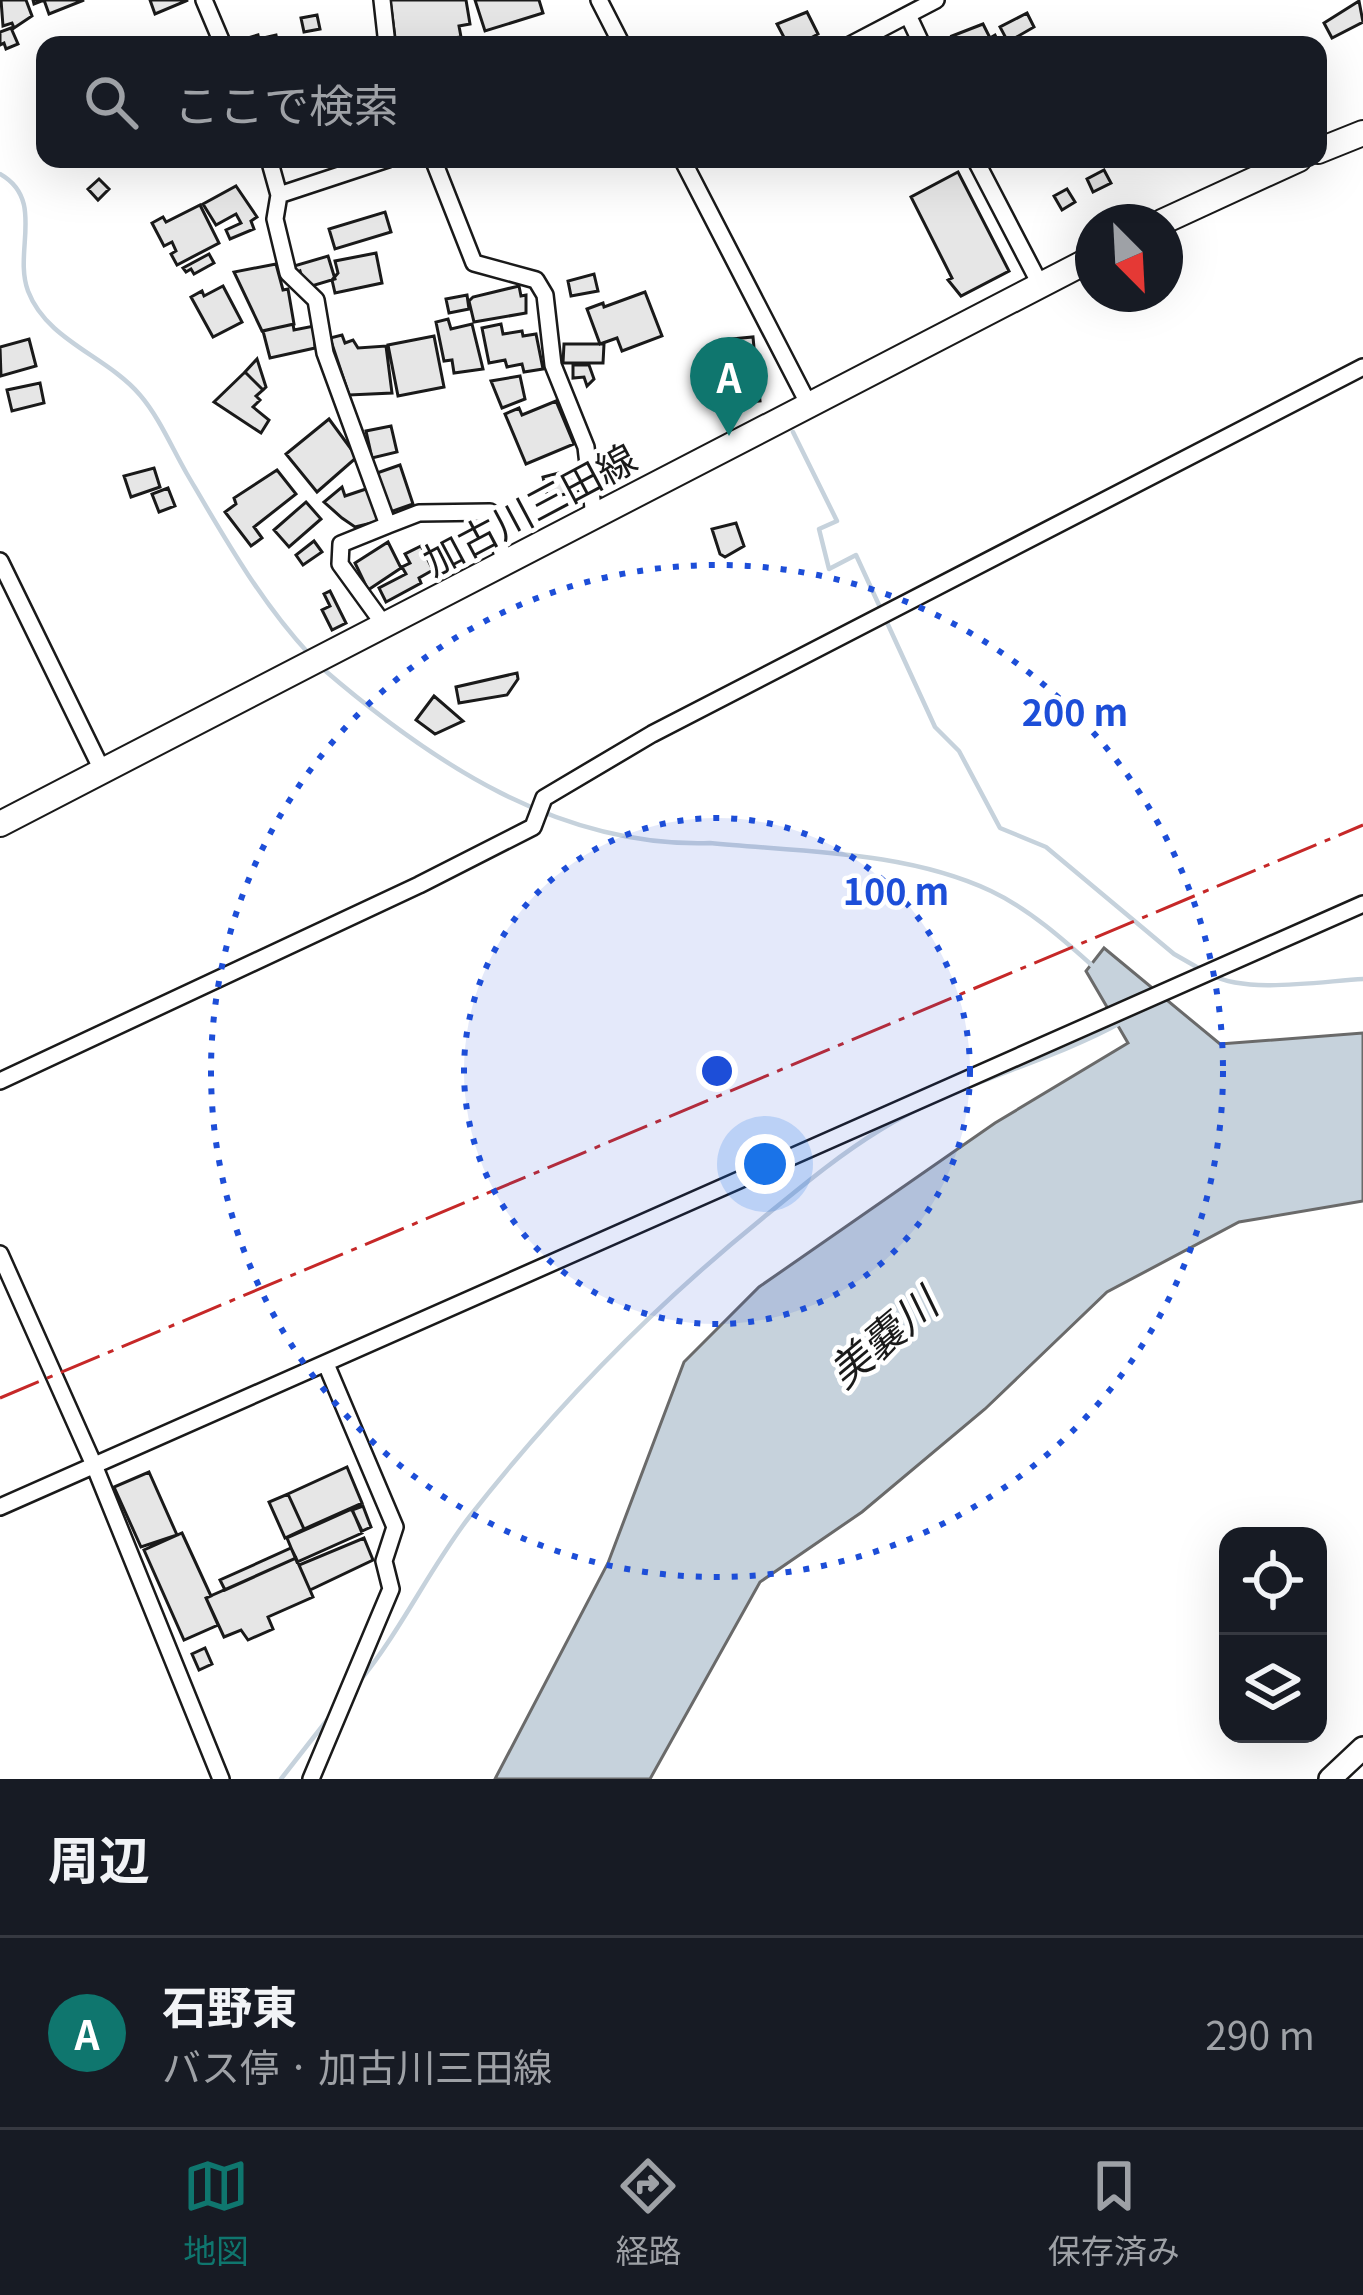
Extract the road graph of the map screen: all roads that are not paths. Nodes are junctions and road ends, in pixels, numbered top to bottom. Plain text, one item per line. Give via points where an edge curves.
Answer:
1 (204, 0) edge
2 (382, 0) edge
3 (598, 0) edge
4 (936, 0) edge
5 (908, 15) junction
6 (219, 36) edge
7 (386, 36) edge
8 (613, 36) edge
9 (867, 36) edge
10 (918, 36) edge
11 (1363, 133) edge
12 (1327, 147) edge
13 (271, 168) edge
14 (361, 168) edge
15 (437, 168) edge
16 (687, 168) edge
17 (980, 168) edge
18 (1279, 168) edge
19 (279, 195) junction
20 (1183, 212) edge
21 (1075, 268) edge
22 (1041, 286) junction
23 (1363, 367) edge
24 (808, 405) junction
25 (594, 517) junction
26 (388, 525) junction
27 (0, 561) edge
28 (506, 563) junction
29 (385, 626) junction
30 (104, 774) junction
31 (0, 824) edge
32 (1363, 904) edge
33 (0, 1081) edge
34 (0, 1254) edge
35 (326, 1364) junction
36 (94, 1465) junction
37 (0, 1508) edge
38 (1363, 1748) edge
39 (221, 1779) edge
40 (311, 1779) edge
41 (1330, 1779) edge

1 - 6 street
2 - 7 street
3 - 8 street
4 - 5 street
5 - 9 street
5 - 10 street
11 - 12 main road
13 - 19 street
14 - 19 street
15 - 25 street via 474,263 536,280 545,295 553,364 586,447
16 - 24 street
17 - 22 street
18 - 20 main road
19 - 26 street via 275,219 288,273 316,300 325,353
21 - 22 main road, 加古川三田線
22 - 24 main road, 加古川三田線
23 - 33 street via 652,734 544,798 532,827
24 - 25 main road, 加古川三田線
25 - 28 main road, 加古川三田線
26 - 28 street via 419,513 490,512
26 - 29 street via 340,544 340,564
27 - 30 street
28 - 29 main road, 加古川三田線
29 - 30 main road, 加古川三田線
30 - 31 main road, 加古川三田線
32 - 35 street
34 - 36 street
35 - 36 street
35 - 40 street via 395,1527 384,1561 392,1589
36 - 37 street
36 - 39 street
38 - 41 main road

